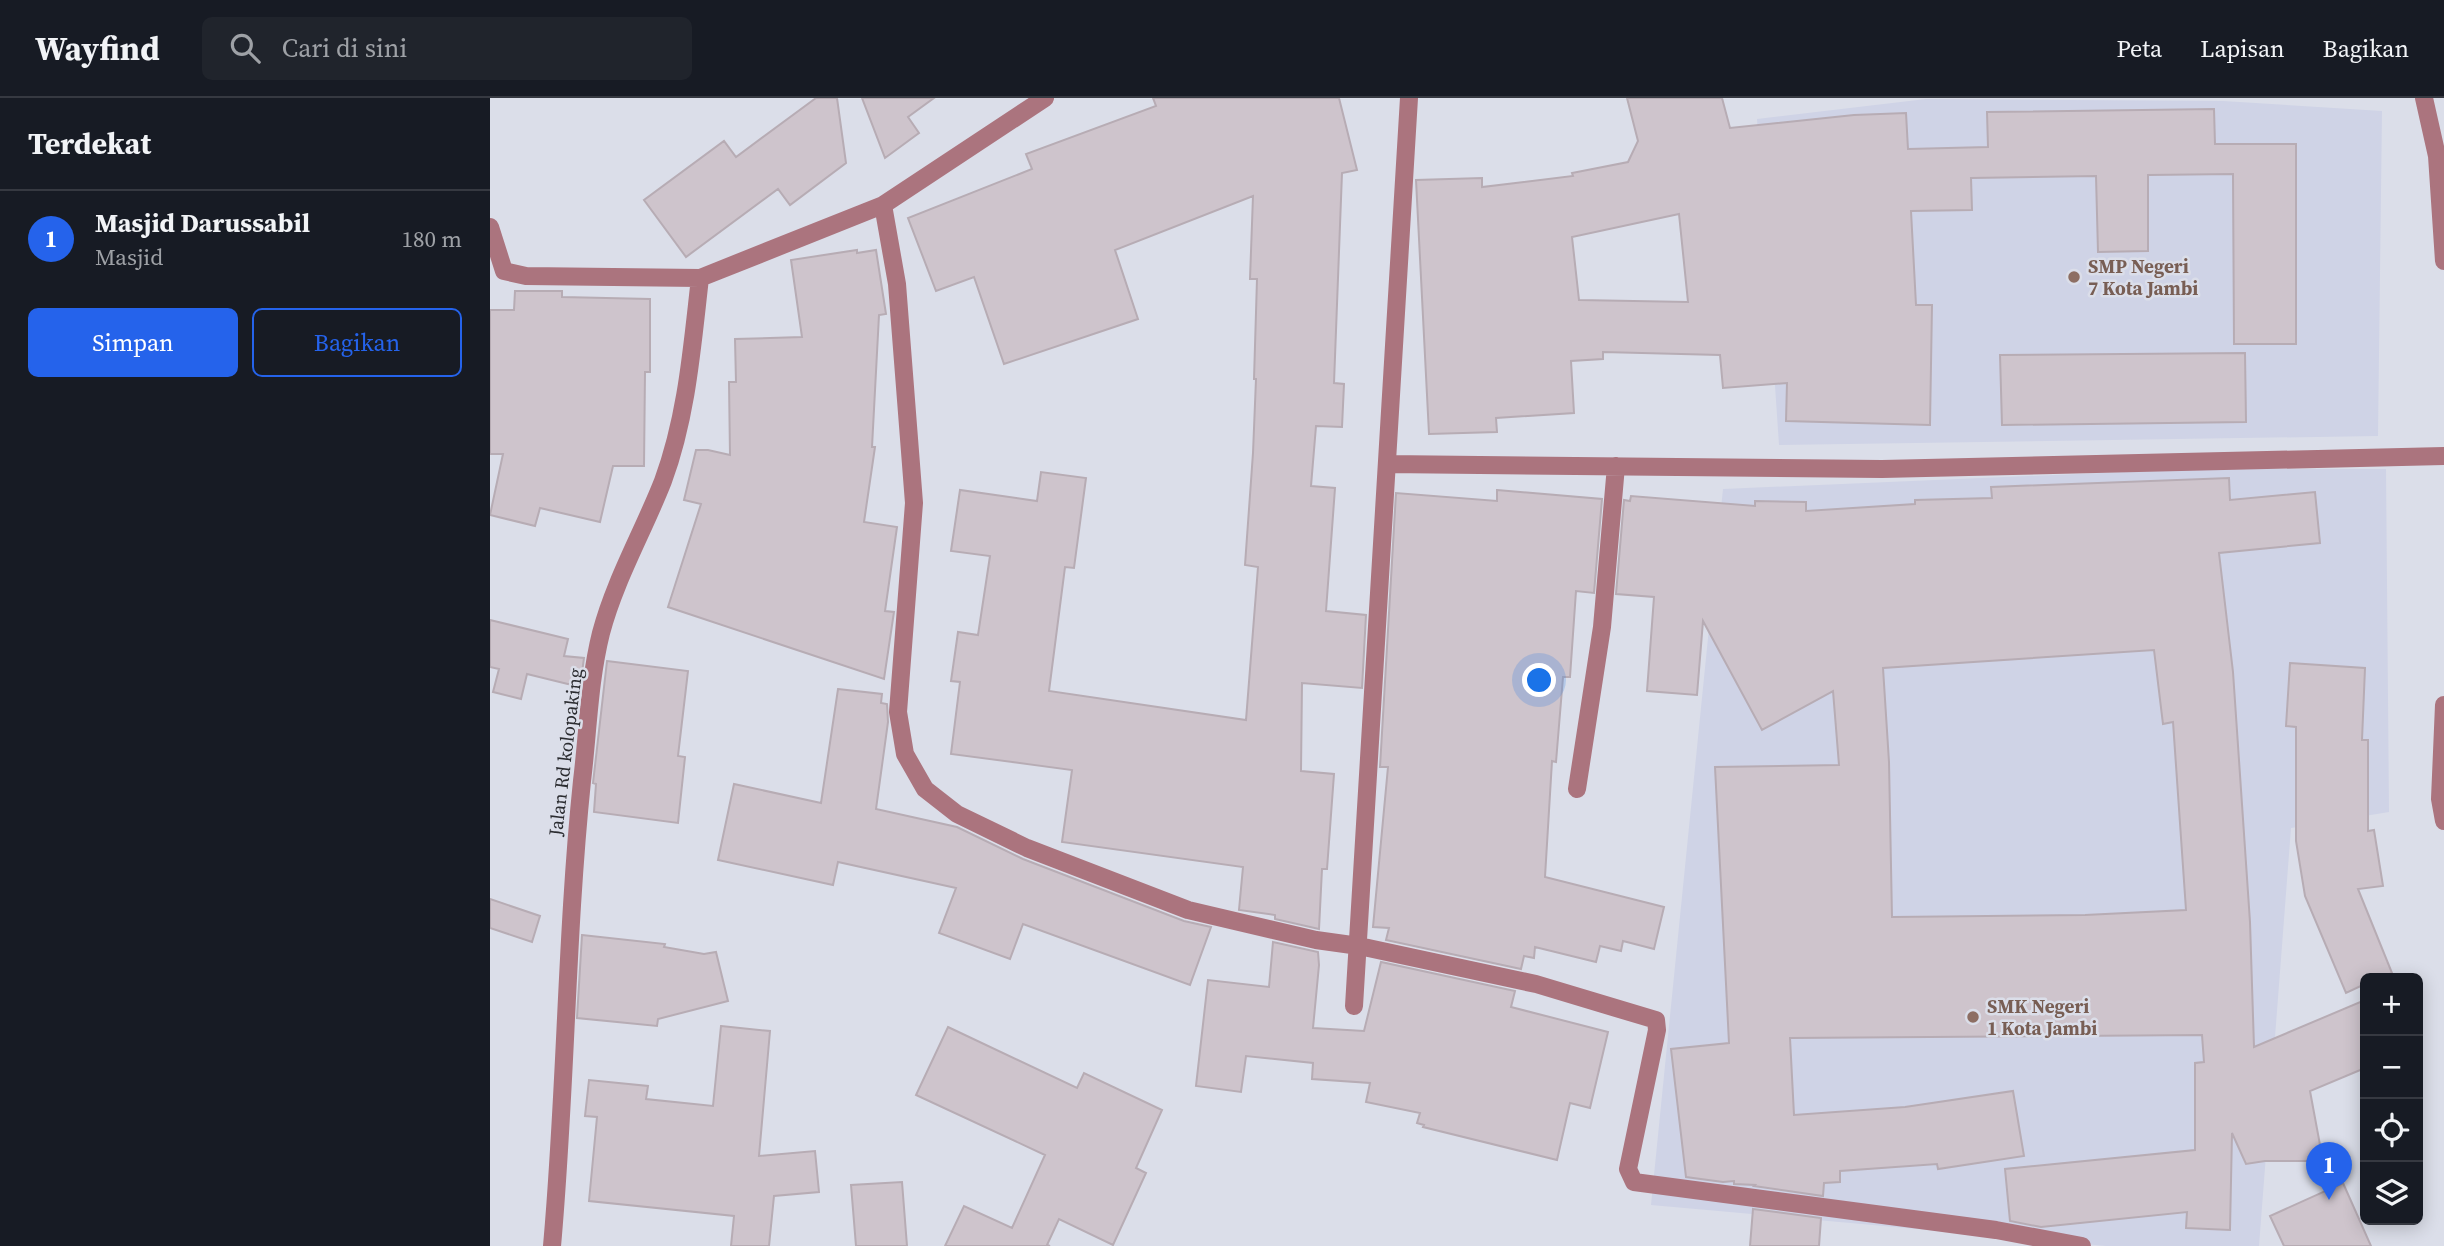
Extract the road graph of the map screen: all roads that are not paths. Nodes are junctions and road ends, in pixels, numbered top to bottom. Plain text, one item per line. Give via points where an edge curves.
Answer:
1 (1045, 98) edge
2 (1409, 98) edge
3 (2424, 98) edge
4 (2441, 153) edge
5 (883, 205) junction
6 (490, 227) edge
7 (2444, 261) edge
8 (497, 270) edge
9 (700, 278) junction
10 (2444, 456) edge
11 (1387, 464) junction
12 (1616, 466) junction
13 (2444, 705) edge
14 (1577, 789) dead end
15 (2444, 821) edge
16 (1359, 946) junction
17 (1354, 1006) dead end
18 (552, 1246) edge
19 (2082, 1246) edge

1 - 5 street
2 - 11 street
3 - 4 street
4 - 7 street
5 - 9 street
5 - 16 street via 897,284 914,503 898,712 905,754 925,789 957,814 1027,848 1188,910
6 - 8 street
8 - 9 street via 526,276
9 - 18 street, Jalan Rd kolopaking via 684,410 663,480 601,633 593,683 573,866
10 - 12 street via 1882,469
11 - 12 street
11 - 16 street
12 - 14 street via 1602,626
13 - 15 street via 2440,799
16 - 17 street
16 - 19 street via 1536,984 1656,1020 1628,1169 1634,1182 1996,1230

